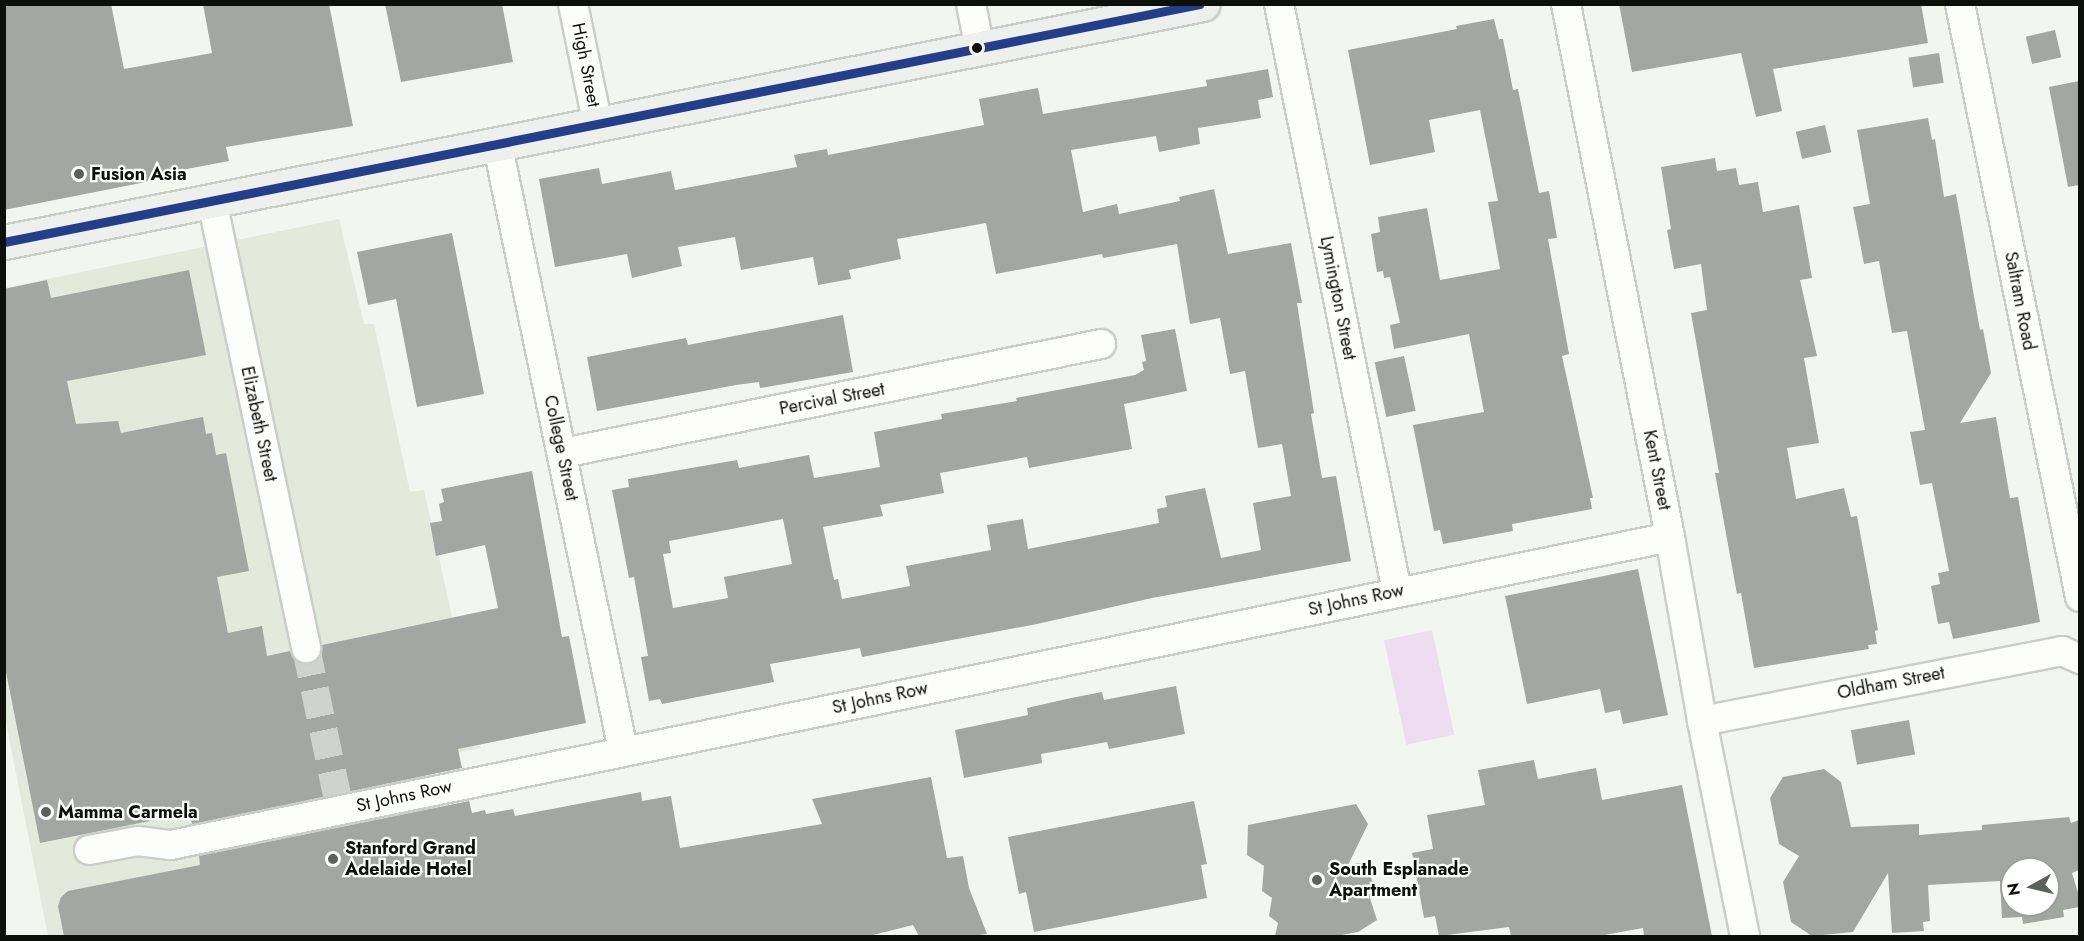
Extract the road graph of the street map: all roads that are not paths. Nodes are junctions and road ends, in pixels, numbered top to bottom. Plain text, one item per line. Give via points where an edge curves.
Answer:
1 (573, 4) edge
2 (971, 4) edge
3 (1203, 4) edge
4 (1279, 4) edge
5 (1566, 4) edge
6 (1960, 4) edge
7 (980, 50) junction
8 (598, 126) junction
9 (498, 147) junction
10 (212, 201) junction
11 (4, 243) edge
12 (1101, 344) dead end
13 (562, 453) junction
14 (1670, 537) junction
15 (1397, 592) junction
16 (2079, 597) edge
17 (306, 648) tunnel mouth
18 (2079, 659) edge
19 (1702, 721) junction
20 (623, 750) junction
21 (89, 850) dead end
22 (1745, 936) edge

1 - 8 street, High Street
2 - 7 street
3 - 7 street
4 - 15 street, Lymington Street
5 - 14 street, Kent Street
6 - 16 street, Saltram Road
7 - 8 street
8 - 9 street
9 - 10 street
9 - 13 street, College Street
10 - 11 street
10 - 17 street, Elizabeth Street
12 - 13 street, Percival Street
13 - 20 street, College Street
14 - 15 street, St Johns Row
14 - 19 street, Kent Street
15 - 20 street, St Johns Row
18 - 19 street, Oldham Street via 2062,651
19 - 22 street, Kent Street
20 - 21 street, St Johns Row via 171,845 138,841

